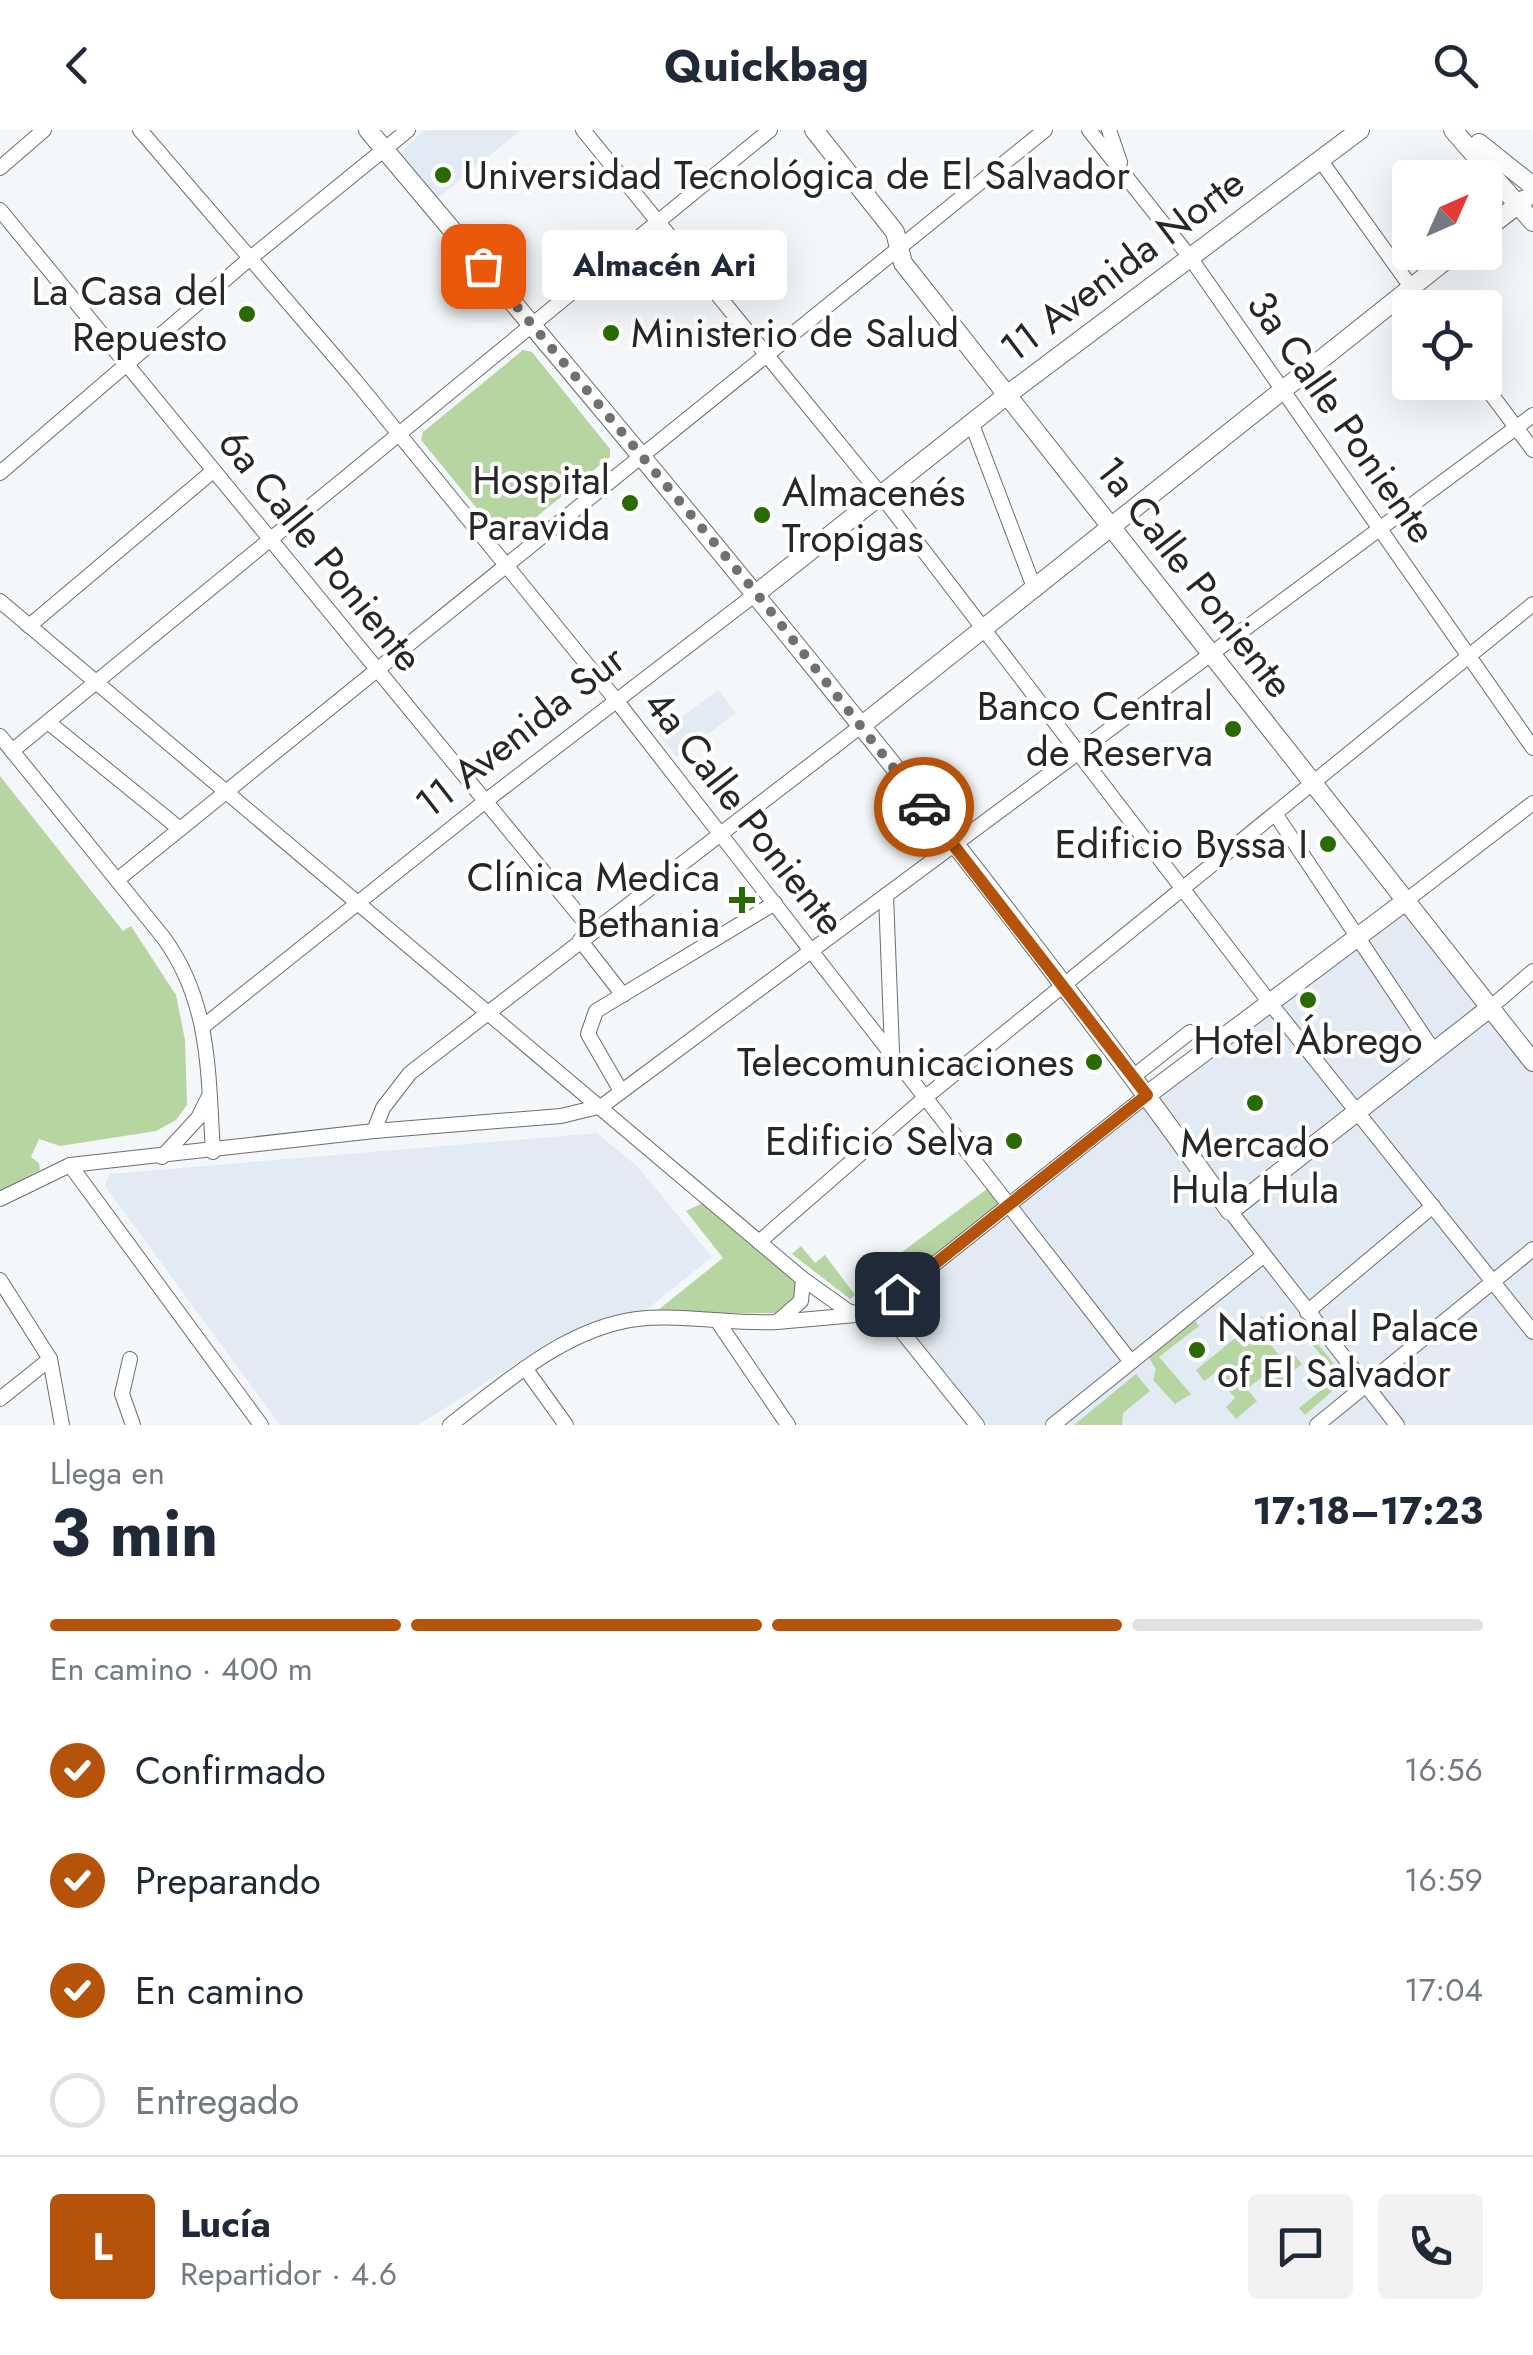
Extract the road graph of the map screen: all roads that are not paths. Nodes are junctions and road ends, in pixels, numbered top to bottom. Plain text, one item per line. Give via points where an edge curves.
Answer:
1 (44, 130) edge
2 (140, 130) edge
3 (368, 130) edge
4 (408, 130) edge
5 (582, 130) edge
6 (770, 130) edge
7 (814, 130) edge
8 (1045, 130) edge
9 (1088, 130) edge
10 (1110, 130) edge
11 (1360, 130) edge
12 (1440, 130) edge
13 (1453, 130) edge
14 (1468, 130) edge
15 (384, 150) junction
16 (1469, 160) edge
17 (1473, 160) edge
18 (1322, 161) junction
19 (0, 168) edge
20 (1128, 178) junction
21 (1502, 185) edge
22 (1526, 198) edge
23 (0, 210) edge
24 (1502, 217) edge
25 (659, 221) junction
26 (1533, 222) edge
27 (1533, 238) edge
28 (902, 246) junction
29 (1189, 256) junction
30 (248, 260) junction
31 (1434, 270) edge
32 (1411, 288) junction
33 (532, 324) junction
34 (766, 354) junction
35 (126, 363) junction
36 (1282, 388) junction
37 (1007, 395) junction
38 (1495, 400) edge
39 (1533, 415) edge
40 (972, 426) junction
41 (1516, 428) junction
42 (399, 434) junction
43 (1533, 450) edge
44 (643, 455) junction
45 (213, 470) junction
46 (0, 472) edge
47 (881, 495) junction
48 (1113, 527) junction
49 (1380, 528) junction
50 (270, 540) junction
51 (505, 566) junction
52 (1035, 590) junction
53 (757, 594) junction
54 (0, 600) edge
55 (1533, 604) edge
56 (29, 626) junction
57 (986, 628) junction
58 (1212, 654) junction
59 (1468, 655) junction
60 (378, 669) junction
61 (95, 683) junction
62 (616, 700) junction
63 (48, 722) junction
64 (860, 726) junction
65 (0, 736) edge
66 (1533, 748) edge
67 (12, 751) junction
68 (1082, 752) junction
69 (1312, 784) junction
70 (226, 791) junction
71 (482, 803) junction
72 (1533, 803) edge
73 (1276, 815) junction
74 (180, 829) junction
75 (720, 832) junction
76 (953, 844) junction
77 (117, 880) junction
78 (1181, 888) junction
79 (886, 895) junction
80 (361, 902) junction
81 (1404, 902) junction
82 (775, 903) junction
83 (586, 936) junction
84 (1355, 940) junction
85 (812, 950) junction
86 (1533, 971) edge
87 (1063, 984) junction
88 (623, 996) junction
89 (1270, 1004) junction
90 (1490, 1007) junction
91 (491, 1012) junction
92 (204, 1025) junction
93 (1190, 1032) dead end
94 (892, 1051) junction
95 (1435, 1052) junction
96 (1533, 1062) edge
97 (1134, 1076) junction
98 (621, 1092) junction
99 (210, 1095) junction
100 (1147, 1095) junction
101 (927, 1096) junction
102 (602, 1106) junction
103 (1359, 1112) junction
104 (374, 1130) junction
105 (213, 1152) junction
106 (162, 1156) junction
107 (70, 1166) junction
108 (0, 1200) edge
109 (1432, 1206) junction
110 (1009, 1207) junction
111 (1230, 1211) junction
112 (759, 1242) junction
113 (1533, 1249) edge
114 (1263, 1256) junction
115 (803, 1278) junction
116 (0, 1280) edge
117 (1493, 1282) junction
118 (1307, 1312) junction
119 (856, 1315) junction
120 (883, 1317) junction
121 (718, 1322) junction
122 (777, 1322) junction
123 (1533, 1332) edge
124 (50, 1358) junction
125 (130, 1359) dead end
126 (1131, 1362) junction
127 (525, 1368) junction
128 (1367, 1383) junction
129 (0, 1399) edge
130 (62, 1425) edge
131 (133, 1425) edge
132 (261, 1425) edge
133 (450, 1425) edge
134 (566, 1425) edge
135 (788, 1425) edge
136 (977, 1425) edge
137 (1053, 1425) edge
138 (1316, 1425) edge
139 (1397, 1425) edge

1 - 19 street
2 - 30 street, 4a Calle Poniente
3 - 15 main road
4 - 15 street
5 - 25 street
6 - 25 street
7 - 28 main road, 1a Calle Poniente
8 - 28 street
9 - 20 street, 3a Calle Poniente
10 - 20 street
11 - 18 main road, 11 Avenida Norte
12 - 16 main road
13 - 17 main road
14 - 22 main road
15 - 30 street
15 - 33 main road
18 - 29 main road, 11 Avenida Norte
18 - 32 street
20 - 29 street, 3a Calle Poniente
21 - 22 main road
22 - 24 main road
22 - 26 main road
22 - 27 main road
23 - 35 street, 6a Calle Poniente
25 - 33 street
25 - 34 street
28 - 34 street
28 - 37 main road, 1a Calle Poniente via 903,263
29 - 36 street, 3a Calle Poniente
29 - 37 main road, 11 Avenida Norte
30 - 35 street
30 - 42 street, 4a Calle Poniente
31 - 32 main road
32 - 36 main road
33 - 42 street
33 - 44 main road
34 - 44 street
34 - 47 street
35 - 45 street, 6a Calle Poniente
35 - 46 street
36 - 48 main road
36 - 49 street, 3a Calle Poniente
37 - 40 main road, 11 Avenida Norte
37 - 48 main road, 1a Calle Poniente
38 - 41 street
39 - 41 street
40 - 47 main road, 11 Avenida Norte
40 - 52 street
41 - 43 street
41 - 49 street
42 - 50 street
42 - 51 street, 4a Calle Poniente
44 - 51 street
44 - 53 main road
45 - 50 street, 6a Calle Poniente
45 - 56 street
47 - 53 main road, 11 Avenida Sur
47 - 57 street
48 - 52 main road
48 - 58 main road, 1a Calle Poniente
49 - 58 street
49 - 59 street, 3a Calle Poniente
50 - 60 street, 6a Calle Poniente
50 - 61 street
51 - 60 street
51 - 62 street, 4a Calle Poniente
52 - 57 main road
53 - 62 street, 11 Avenida Sur
53 - 64 main road
54 - 56 street
55 - 59 street
56 - 61 street
57 - 64 main road
57 - 68 street
58 - 68 street
58 - 69 main road, 1a Calle Poniente
59 - 66 street, 3a Calle Poniente
59 - 69 street
60 - 70 street
60 - 71 street, 6a Calle Poniente
61 - 63 street
61 - 70 street
62 - 71 street, 11 Avenida Sur
62 - 75 street, 4a Calle Poniente
63 - 67 street
63 - 74 street
64 - 75 street
64 - 76 main road
65 - 67 street
67 - 77 street
68 - 76 street
68 - 78 street
69 - 73 street
69 - 81 main road, 1a Calle Poniente
70 - 74 street
70 - 80 street
71 - 80 street, 11 Avenida Sur
71 - 83 street, 6a Calle Poniente
72 - 81 street
73 - 78 street
73 - 84 street
74 - 77 street
75 - 82 street, 4a Calle Poniente
75 - 83 street
76 - 79 street
76 - 87 main road
77 - 92 street via 181,962
78 - 87 street
78 - 89 street
79 - 85 street
79 - 94 street
80 - 91 street
80 - 92 street, 11 Avenida Sur
81 - 84 main road
81 - 90 main road, 1a Calle Poniente
82 - 85 street, 4a Calle Poniente
82 - 88 street
83 - 88 street, 6a Calle Poniente
83 - 91 street
84 - 89 main road
84 - 95 street
85 - 94 street, 4a Calle Poniente
85 - 98 street
86 - 90 street
87 - 97 main road
87 - 101 street
88 - 98 street via 596,1011 588,1034
89 - 100 main road
89 - 103 street
90 - 95 main road
90 - 96 main road, 1a Calle Poniente
91 - 102 street
91 - 104 street via 410,1073
92 - 99 street
93 - 97 street
94 - 101 street, 4a Calle Poniente
95 - 103 main road
97 - 100 main road
98 - 102 street
99 - 105 street
99 - 106 street
100 - 110 street
100 - 111 main road
101 - 110 street, 4a Calle Poniente
101 - 112 street
102 - 104 street via 561,1116
102 - 112 street
103 - 109 street
103 - 111 main road
104 - 105 street
105 - 106 street
106 - 107 street
107 - 108 street
107 - 132 street
109 - 117 street
109 - 118 street
110 - 120 street via 892,1298
110 - 126 street, 4a Calle Poniente
111 - 114 street
112 - 115 street
113 - 117 street
114 - 118 street
114 - 126 street
115 - 119 street
115 - 122 street via 801,1301
116 - 124 street
117 - 123 street
117 - 128 street
118 - 128 street
119 - 120 street
119 - 122 street
120 - 136 street via 895,1323
121 - 122 street
121 - 127 street via 637,1319 578,1338
121 - 135 street
124 - 129 street
124 - 130 street
125 - 131 street via 122,1394
126 - 137 street
127 - 133 street
127 - 134 street
128 - 138 street
128 - 139 street

